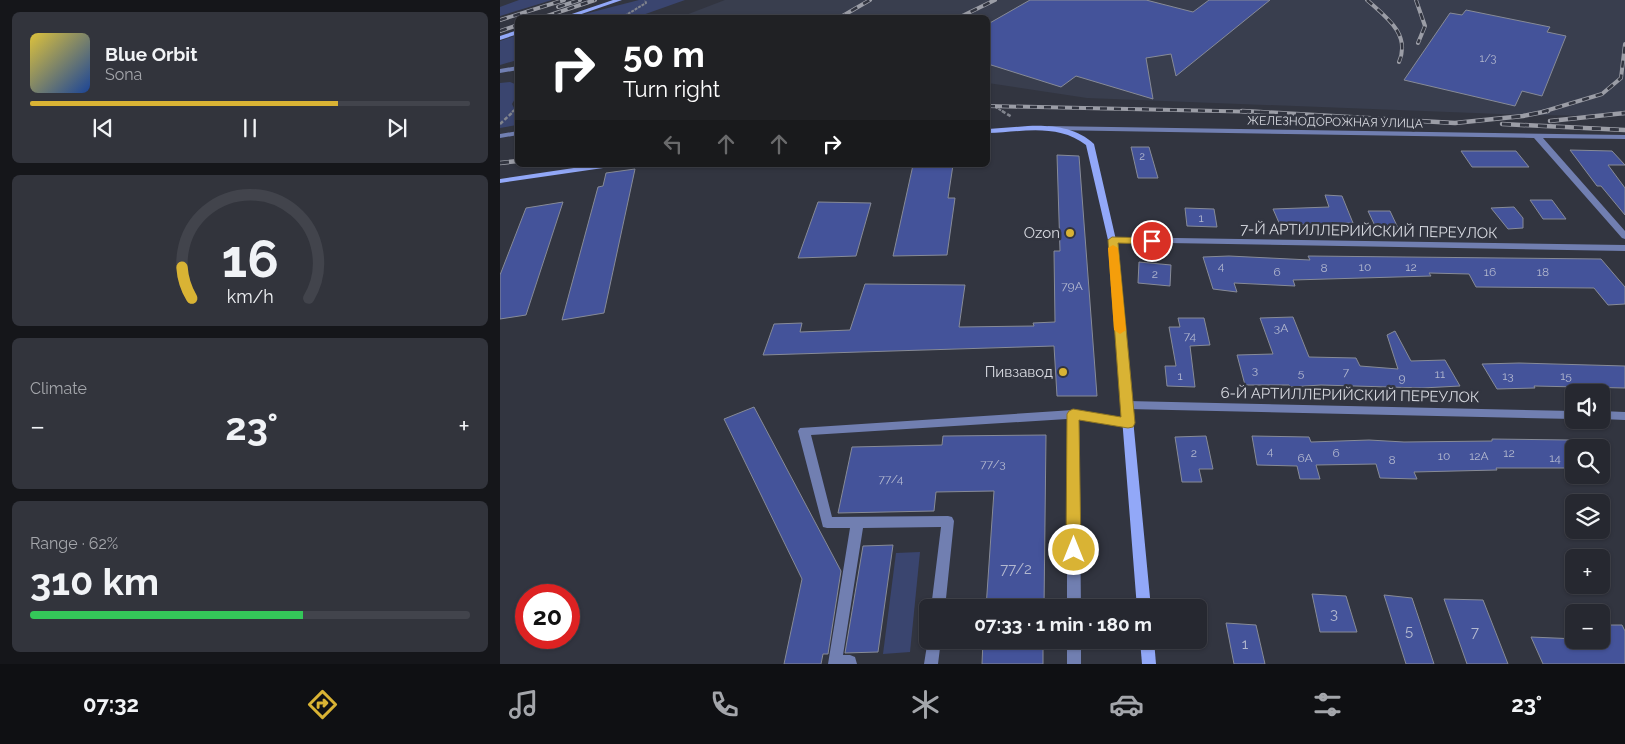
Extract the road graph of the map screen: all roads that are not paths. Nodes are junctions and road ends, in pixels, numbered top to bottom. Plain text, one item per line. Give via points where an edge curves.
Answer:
1 (620, 0) edge
2 (572, 15) edge
3 (515, 33) edge
4 (500, 38) edge
5 (515, 68) edge
6 (500, 71) edge
7 (1045, 128) junction
8 (990, 131) edge
9 (515, 134) edge
10 (1536, 135) junction
11 (500, 136) edge
12 (1625, 137) edge
13 (596, 167) edge
14 (500, 181) edge
15 (1625, 236) edge
16 (1112, 240) junction
17 (1625, 248) edge
18 (1126, 405) junction
19 (1073, 414) junction
20 (1565, 415) edge
21 (1610, 415) edge
22 (1625, 416) edge
23 (1128, 423) junction
24 (857, 522) junction
25 (939, 599) edge
26 (1074, 599) edge
27 (1143, 599) edge
28 (933, 649) edge
29 (1074, 649) edge
30 (1148, 649) edge
31 (850, 664) edge
32 (931, 664) edge
33 (1074, 664) edge
34 (1149, 664) edge

1 - 2 street
3 - 4 street
5 - 6 street
7 - 8 street, ЖЕЛЕЗНОДОРОЖНАЯ УЛИЦА
7 - 10 street, ЖЕЛЕЗНОДОРОЖНАЯ УЛИЦА
7 - 16 street, ЖЕЛЕЗНОДОРОЖНАЯ УЛИЦА via 1074,134 1090,144
9 - 11 street
10 - 12 street, ЖЕЛЕЗНОДОРОЖНАЯ УЛИЦА
10 - 15 street
13 - 14 street
16 - 17 street, 7-Й АРТИЛЛЕРИЙСКИЙ ПЕРЕУЛОК
16 - 18 street
18 - 20 street, 6-Й АРТИЛЛЕРИЙСКИЙ ПЕРЕУЛОК
18 - 23 street
19 - 23 street
19 - 24 street via 804,431 827,523
19 - 26 street
21 - 22 street
23 - 27 street
24 - 25 street via 948,521
24 - 31 street via 835,663
28 - 32 street
29 - 33 street
30 - 34 street

